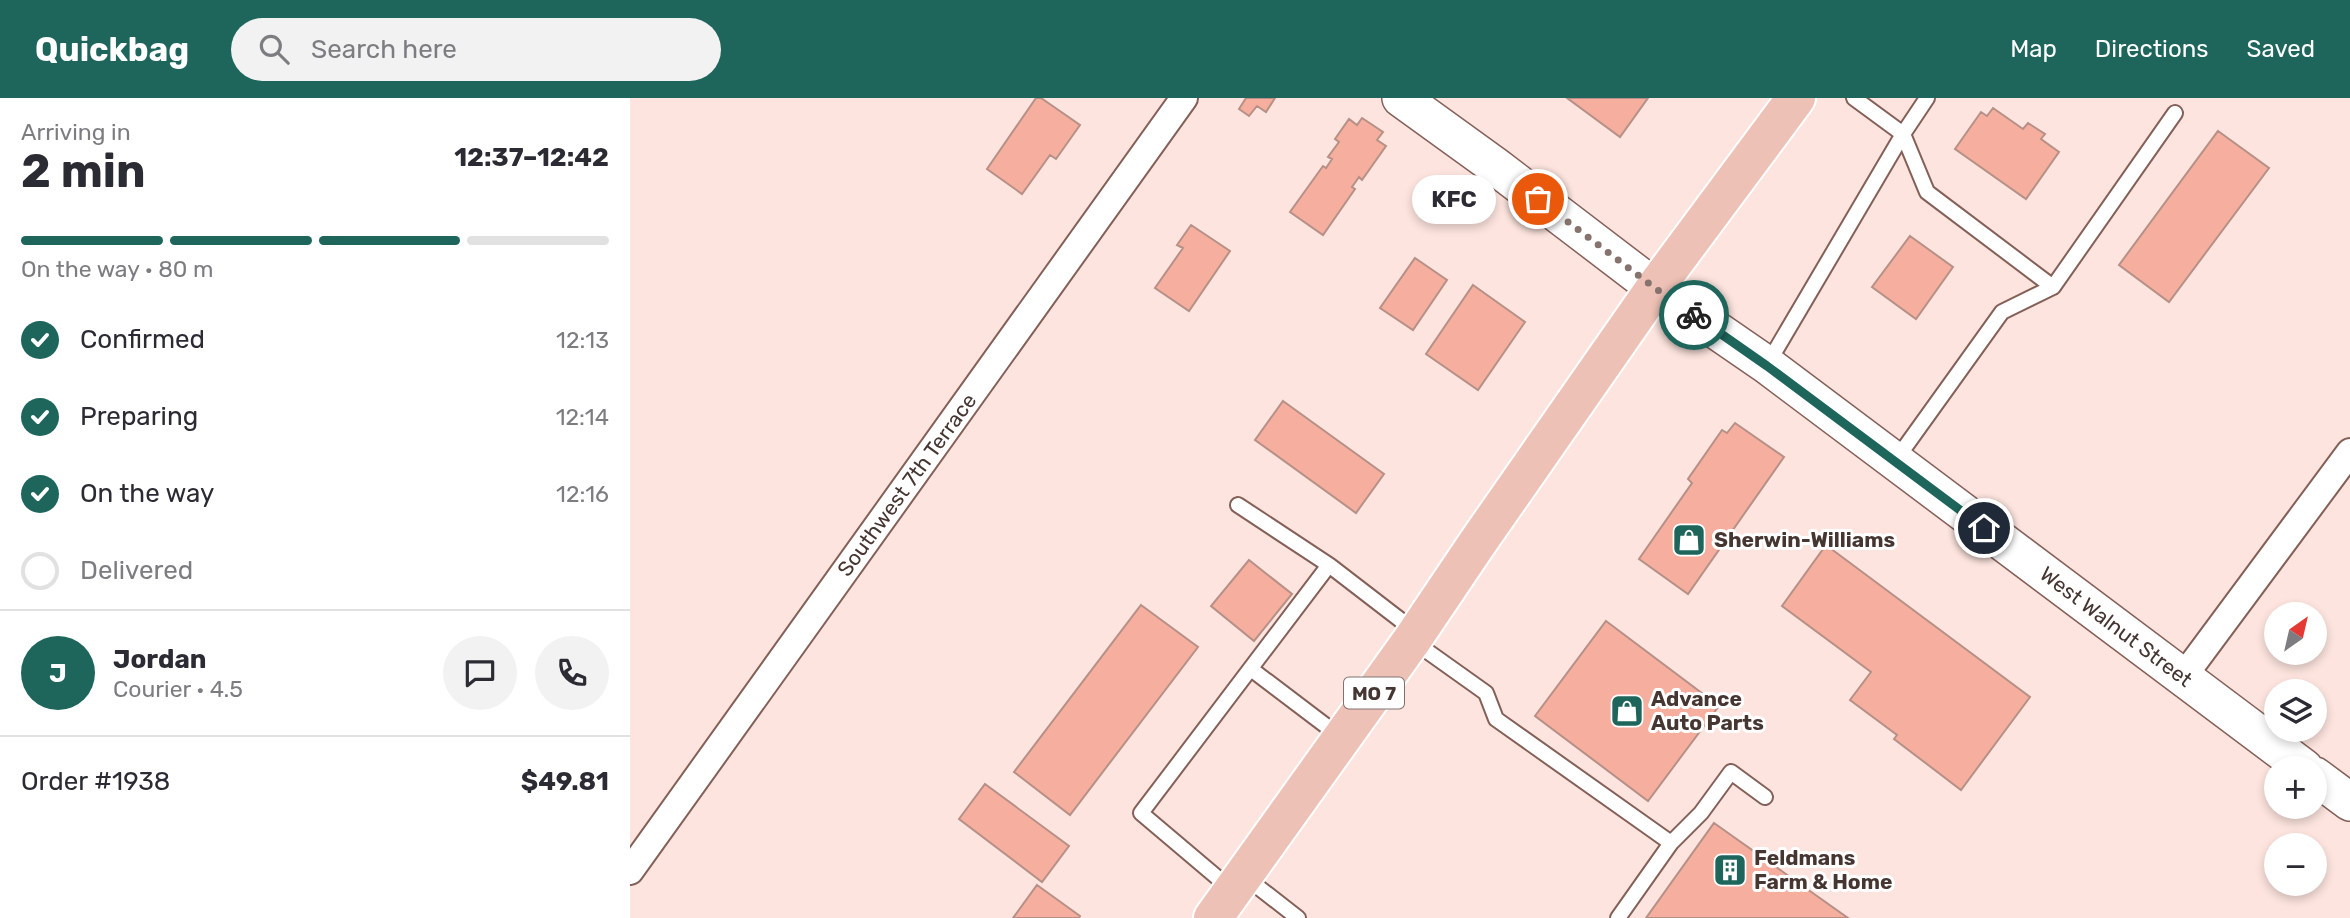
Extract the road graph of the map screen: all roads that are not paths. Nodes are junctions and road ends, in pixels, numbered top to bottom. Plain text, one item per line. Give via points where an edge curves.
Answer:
1 (1184, 98) edge
2 (1401, 98) edge
3 (1796, 98) edge
4 (1854, 98) edge
5 (1927, 98) edge
6 (2175, 113) dead end
7 (1903, 134) junction
8 (2053, 287) junction
9 (1655, 288) junction
10 (1767, 366) junction
11 (2350, 452) edge
12 (1895, 461) junction
13 (1238, 505) dead end
14 (1329, 565) junction
15 (1414, 637) junction
16 (1251, 669) junction
17 (2183, 677) junction
18 (1342, 738) junction
19 (2288, 756) edge
20 (2327, 785) edge
21 (1765, 797) dead end
22 (2350, 802) edge
23 (1671, 843) junction
24 (630, 871) edge
25 (1230, 895) edge
26 (1298, 918) edge
27 (1618, 918) edge

1 - 24 street, Southwest 7th Terrace
2 - 9 street, West Walnut Street
3 - 9 main road, MO 7
4 - 7 lane
5 - 7 lane
6 - 8 lane
7 - 8 lane via 1927,192
7 - 10 lane
8 - 12 lane via 2002,312
9 - 10 street, West Walnut Street
9 - 15 main road, MO 7
10 - 12 street, West Walnut Street
11 - 17 street
12 - 17 street, West Walnut Street
13 - 14 lane
14 - 15 lane
14 - 16 lane
15 - 18 main road, MO 7
15 - 23 lane via 1486,693 1496,719
16 - 18 lane
16 - 25 lane via 1141,813
17 - 19 street, West Walnut Street
18 - 25 main road, MO 7
20 - 22 street
21 - 23 lane via 1731,772 1701,813
23 - 27 lane
25 - 26 lane

